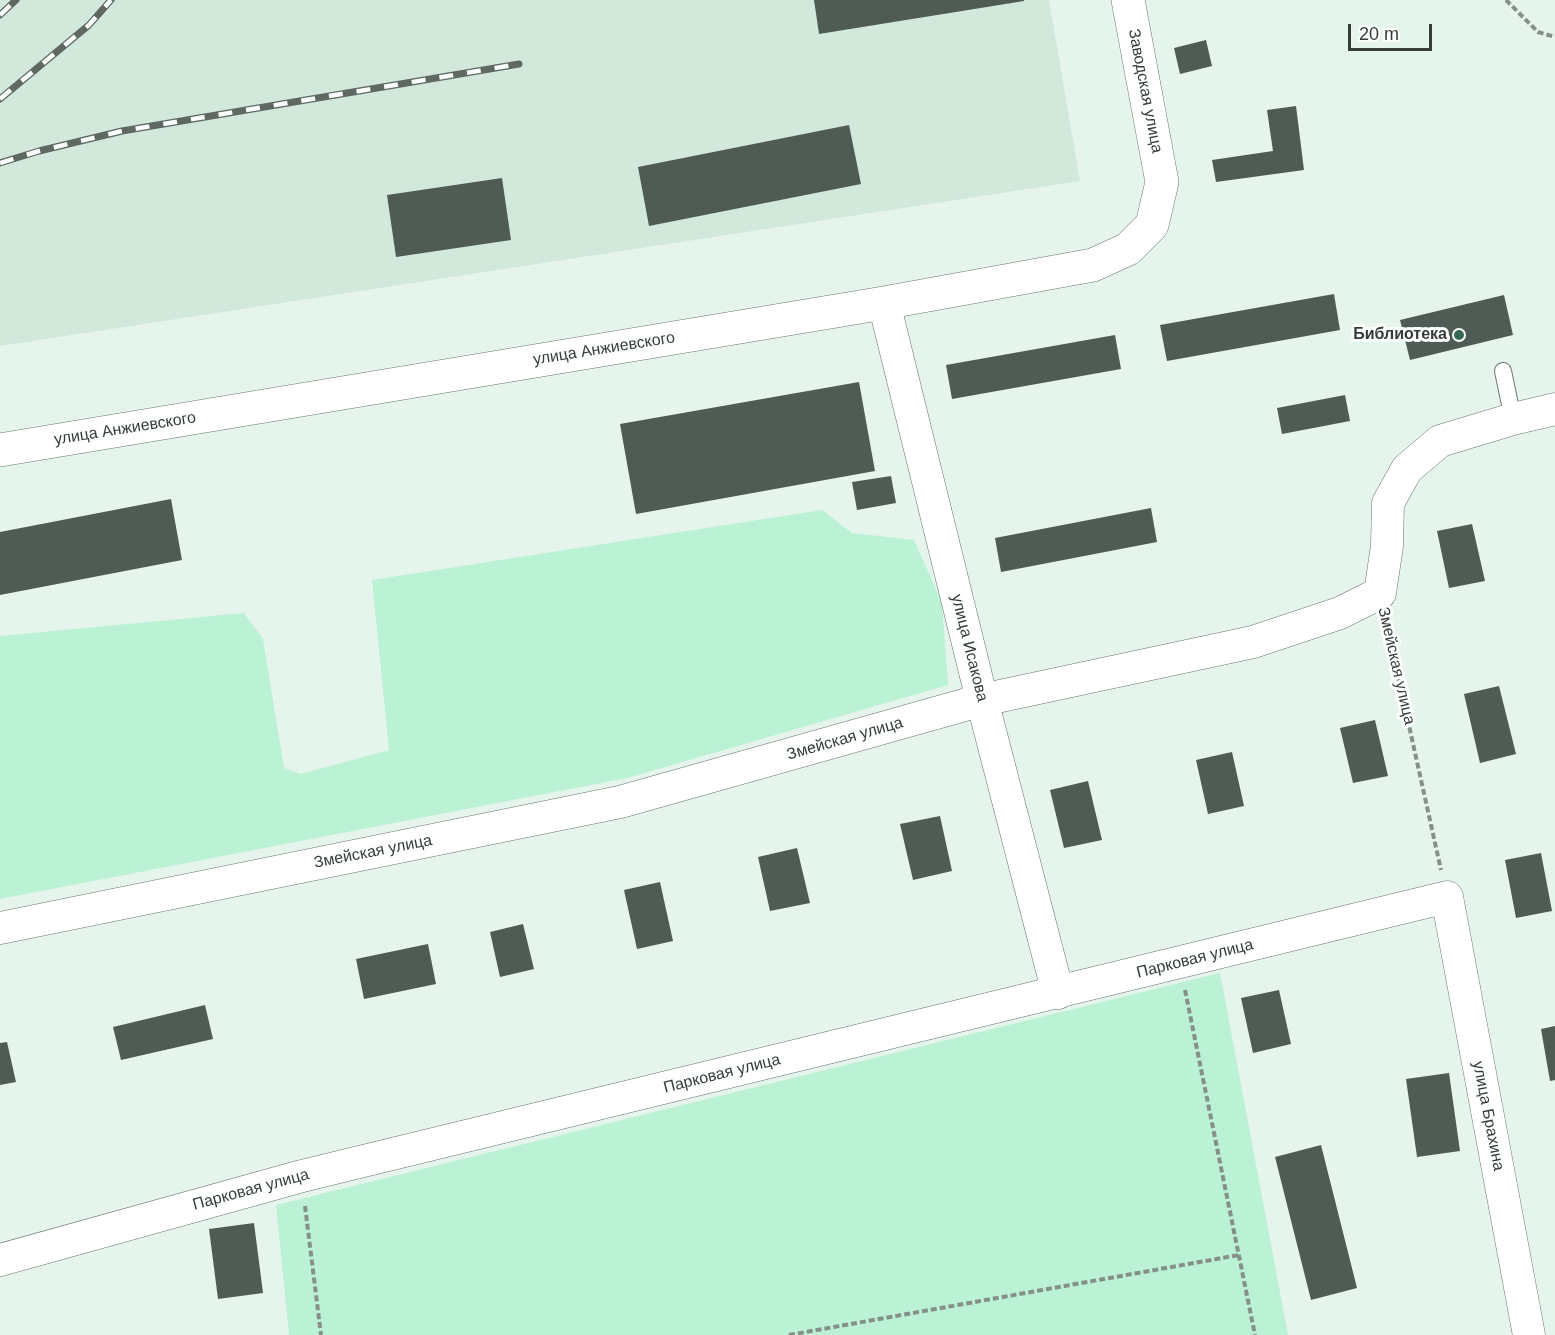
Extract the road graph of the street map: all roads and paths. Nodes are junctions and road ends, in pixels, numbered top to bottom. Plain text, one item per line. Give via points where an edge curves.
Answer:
1 (1128, 0) edge
2 (1506, 0) edge
3 (1555, 37) edge
4 (1162, 182) joint
5 (884, 303) junction
6 (1503, 371) dead end
7 (1555, 409) edge
8 (1513, 419) junction
9 (0, 450) edge
10 (1380, 593) junction
11 (982, 700) junction
12 (1447, 897) junction
13 (0, 928) edge
14 (1179, 963) junction
15 (1058, 993) junction
16 (302, 1176) junction
17 (1239, 1255) junction
18 (0, 1260) edge
19 (321, 1335) edge
20 (789, 1335) edge
21 (1255, 1335) edge
22 (1529, 1335) edge

1 - 4 street, Заводская улица
2 - 3 path via 1538,32
4 - 5 street, улица Анжиевского via 1152,225 1128,249 1093,265
5 - 9 street, улица Анжиевского
5 - 11 street, улица Исакова
6 - 8 lane
7 - 8 street
8 - 10 street via 1440,441 1407,469 1388,503
10 - 11 street, Змейская улица via 1340,613 1253,642
10 - 12 path, Змейская улица
11 - 13 street, Змейская улица via 620,802
11 - 15 street, улица Исакова
12 - 14 street, Парковая улица
12 - 22 street, улица Брахина
14 - 15 street, Парковая улица
14 - 17 path
15 - 16 street, Парковая улица
16 - 18 street, Парковая улица
16 - 19 path
17 - 20 path
17 - 21 path

